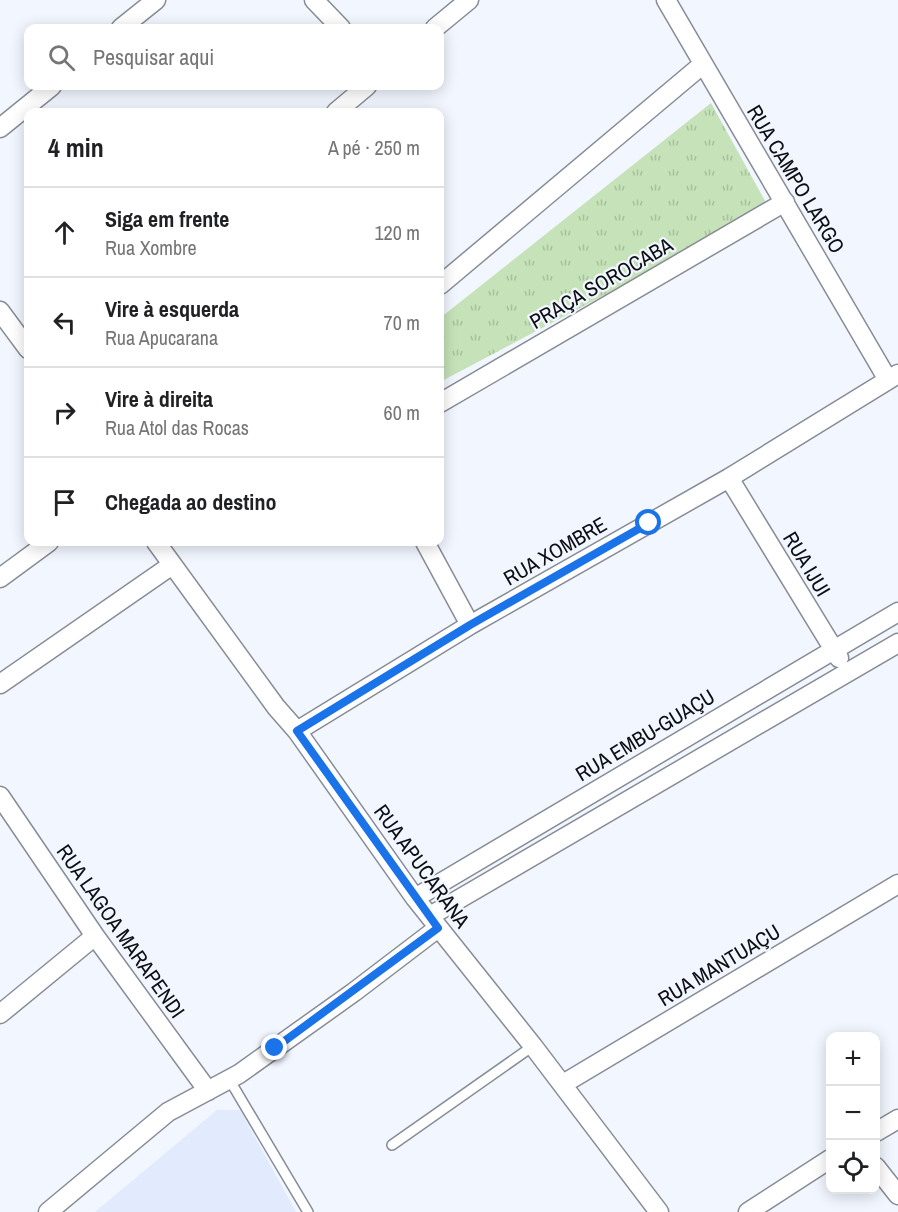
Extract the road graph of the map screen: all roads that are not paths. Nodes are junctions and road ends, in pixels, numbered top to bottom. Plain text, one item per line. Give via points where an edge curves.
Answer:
1 (156, 0) edge
2 (314, 0) edge
3 (469, 0) edge
4 (666, 0) edge
5 (126, 24) edge
6 (337, 24) edge
7 (440, 24) edge
8 (702, 65) junction
9 (47, 90) edge
10 (362, 90) edge
11 (25, 108) edge
12 (341, 108) edge
13 (24, 109) edge
14 (0, 128) edge
15 (785, 202) junction
16 (444, 282) edge
17 (0, 311) edge
18 (24, 344) edge
19 (893, 377) edge
20 (444, 401) edge
21 (729, 478) junction
22 (44, 546) edge
23 (159, 546) edge
24 (427, 546) edge
25 (172, 565) junction
26 (0, 578) edge
27 (892, 615) edge
28 (470, 625) junction
29 (898, 638) edge
30 (898, 643) edge
31 (834, 649) junction
32 (848, 673) junction
33 (0, 684) edge
34 (297, 731) junction
35 (1, 799) edge
36 (898, 884) edge
37 (415, 898) junction
38 (434, 922) junction
39 (95, 936) junction
40 (0, 1014) edge
41 (533, 1046) junction
42 (229, 1079) junction
43 (563, 1084) junction
44 (208, 1091) junction
45 (898, 1119) edge
46 (880, 1130) edge
47 (392, 1145) dead end
48 (826, 1163) edge
49 (880, 1172) edge
50 (898, 1195) edge
51 (48, 1212) edge
52 (308, 1212) edge
53 (659, 1212) edge
54 (748, 1212) edge

1 - 5 street
2 - 6 street
3 - 7 street
4 - 8 street, RUA CAMPO LARGO
8 - 15 street, RUA CAMPO LARGO
8 - 16 street
9 - 11 street
10 - 12 street
13 - 14 street
15 - 19 street, RUA CAMPO LARGO
15 - 20 street, PRAÇA SOROCABA
17 - 18 street
19 - 21 street, RUA XOMBRE
21 - 28 street, RUA XOMBRE
21 - 31 street, RUA IJUI
22 - 26 street
23 - 25 street, RUA APUCARANA
24 - 28 street
25 - 33 street
25 - 34 street, RUA APUCARANA
27 - 29 street
27 - 31 street, RUA EMBU-GUAÇU
28 - 34 street, RUA XOMBRE
30 - 32 street
31 - 32 street, RUA IJUI
31 - 37 street, RUA EMBU-GUAÇU
32 - 38 street
34 - 37 street, RUA APUCARANA
35 - 39 street, RUA LAGOA MARAPENDI
36 - 43 street, RUA MANTUAÇU
37 - 38 street, RUA APUCARANA
38 - 41 street, RUA APUCARANA
38 - 42 street via 354,992
39 - 40 street
39 - 44 street, RUA LAGOA MARAPENDI
41 - 43 street, RUA APUCARANA
41 - 47 lane
42 - 44 street
42 - 52 lane
43 - 53 street, RUA APUCARANA
44 - 51 street via 168,1112
45 - 46 street
48 - 54 street
49 - 50 street

